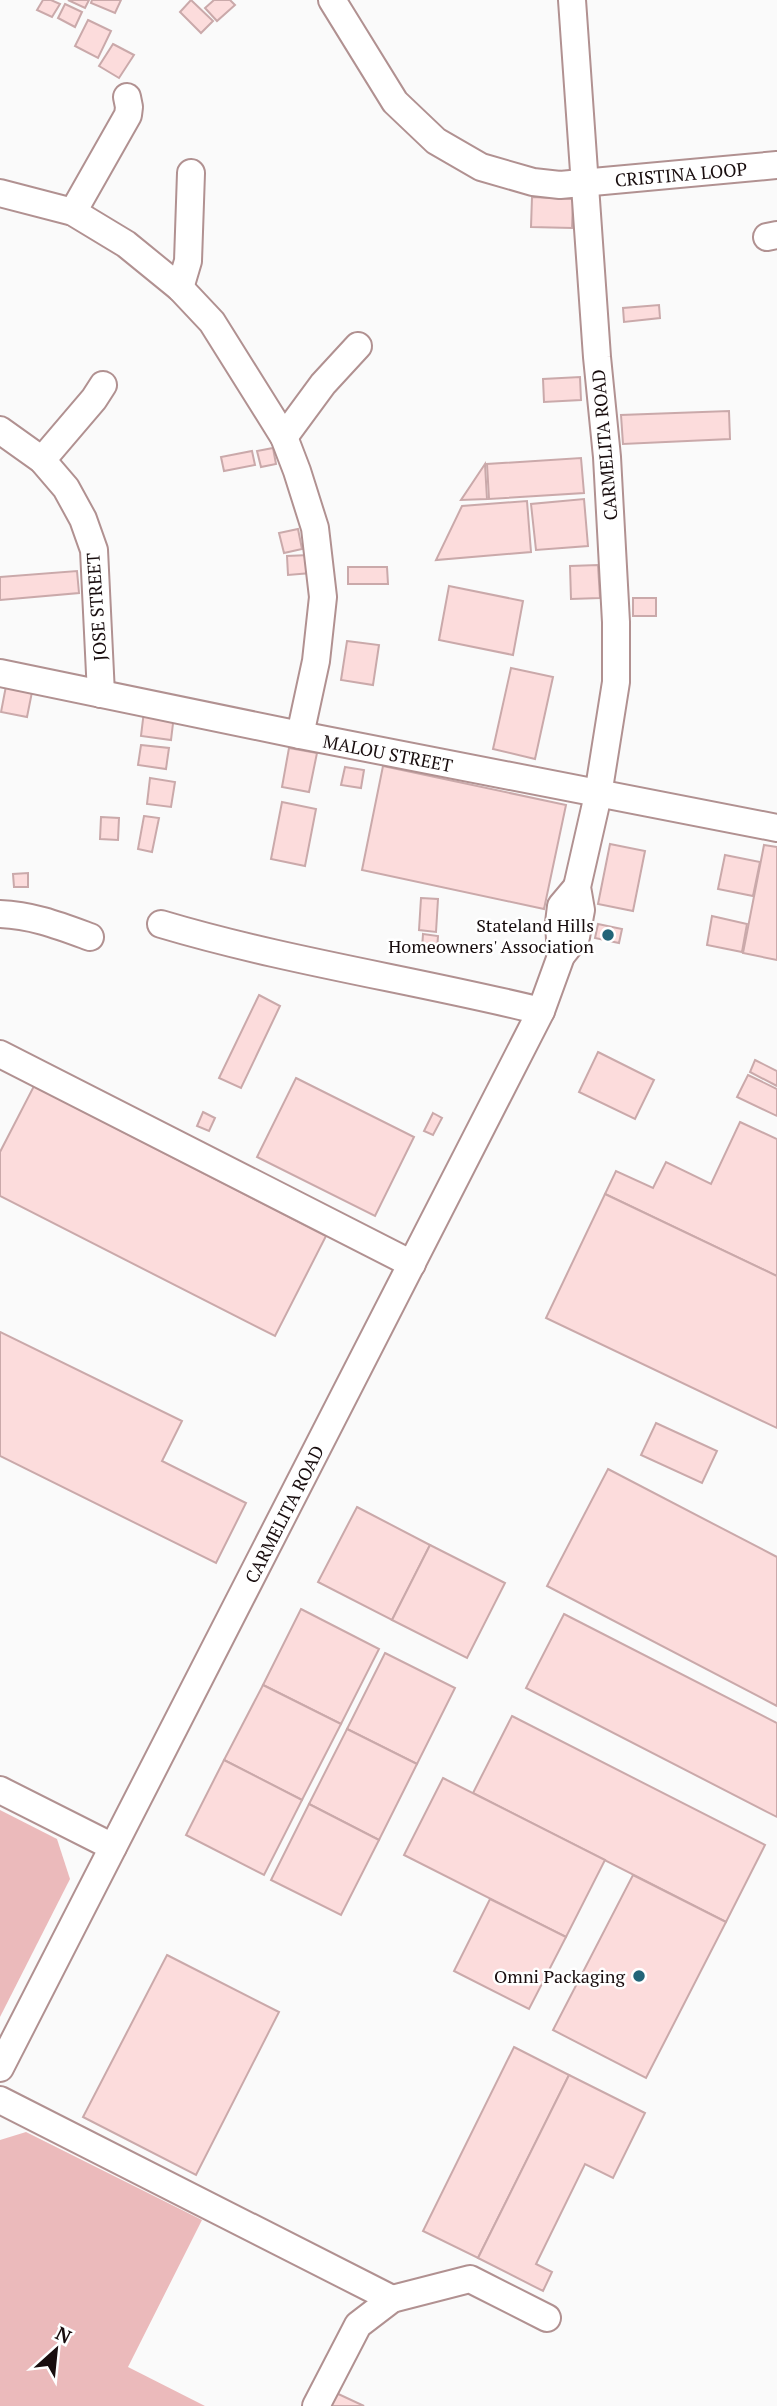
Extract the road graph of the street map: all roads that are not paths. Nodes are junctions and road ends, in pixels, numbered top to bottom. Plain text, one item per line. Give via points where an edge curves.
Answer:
1 (332, 0) edge
2 (572, 0) edge
3 (127, 97) dead end
4 (777, 165) edge
5 (191, 173) dead end
6 (584, 183) junction
7 (0, 193) edge
8 (73, 212) junction
9 (180, 288) junction
10 (358, 346) dead end
11 (103, 385) dead end
12 (0, 430) edge
13 (284, 437) junction
14 (43, 460) junction
15 (0, 673) edge
16 (101, 694) junction
17 (300, 735) junction
18 (598, 795) junction
19 (777, 828) edge
20 (0, 915) edge
21 (161, 924) dead end
22 (90, 937) dead end
23 (541, 1011) junction
24 (0, 1054) edge
25 (412, 1264) junction
26 (0, 1790) edge
27 (113, 1847) junction
28 (0, 2068) edge
29 (0, 2100) edge
30 (392, 2299) junction
31 (547, 2318) dead end
32 (316, 2406) edge

1 - 6 street, CRISTINA LOOP via 395,102 436,141 481,167 533,182
2 - 6 street, CARMELITA ROAD
3 - 8 street via 128,115
4 - 6 street, CRISTINA LOOP
5 - 9 street via 188,261
6 - 18 street, CARMELITA ROAD via 616,622 615,682
7 - 8 street
8 - 9 street via 126,244
9 - 13 street via 212,322
10 - 13 street
11 - 14 street
12 - 14 street, JOSE STREET
13 - 17 street via 315,528 323,597 316,662
14 - 16 street, JOSE STREET via 66,488 94,550
15 - 16 street, MALOU STREET
16 - 17 street, MALOU STREET
17 - 18 street, MALOU STREET
18 - 19 street, MALOU STREET
18 - 23 street, CARMELITA ROAD via 577,887 581,910 576,937 561,956
20 - 22 street via 25,916
21 - 23 street via 206,938
23 - 25 street, CARMELITA ROAD
24 - 25 street
25 - 27 street, CARMELITA ROAD
26 - 27 street
27 - 28 street, CARMELITA ROAD
29 - 30 street
30 - 31 street via 470,2279
30 - 32 street via 358,2325

